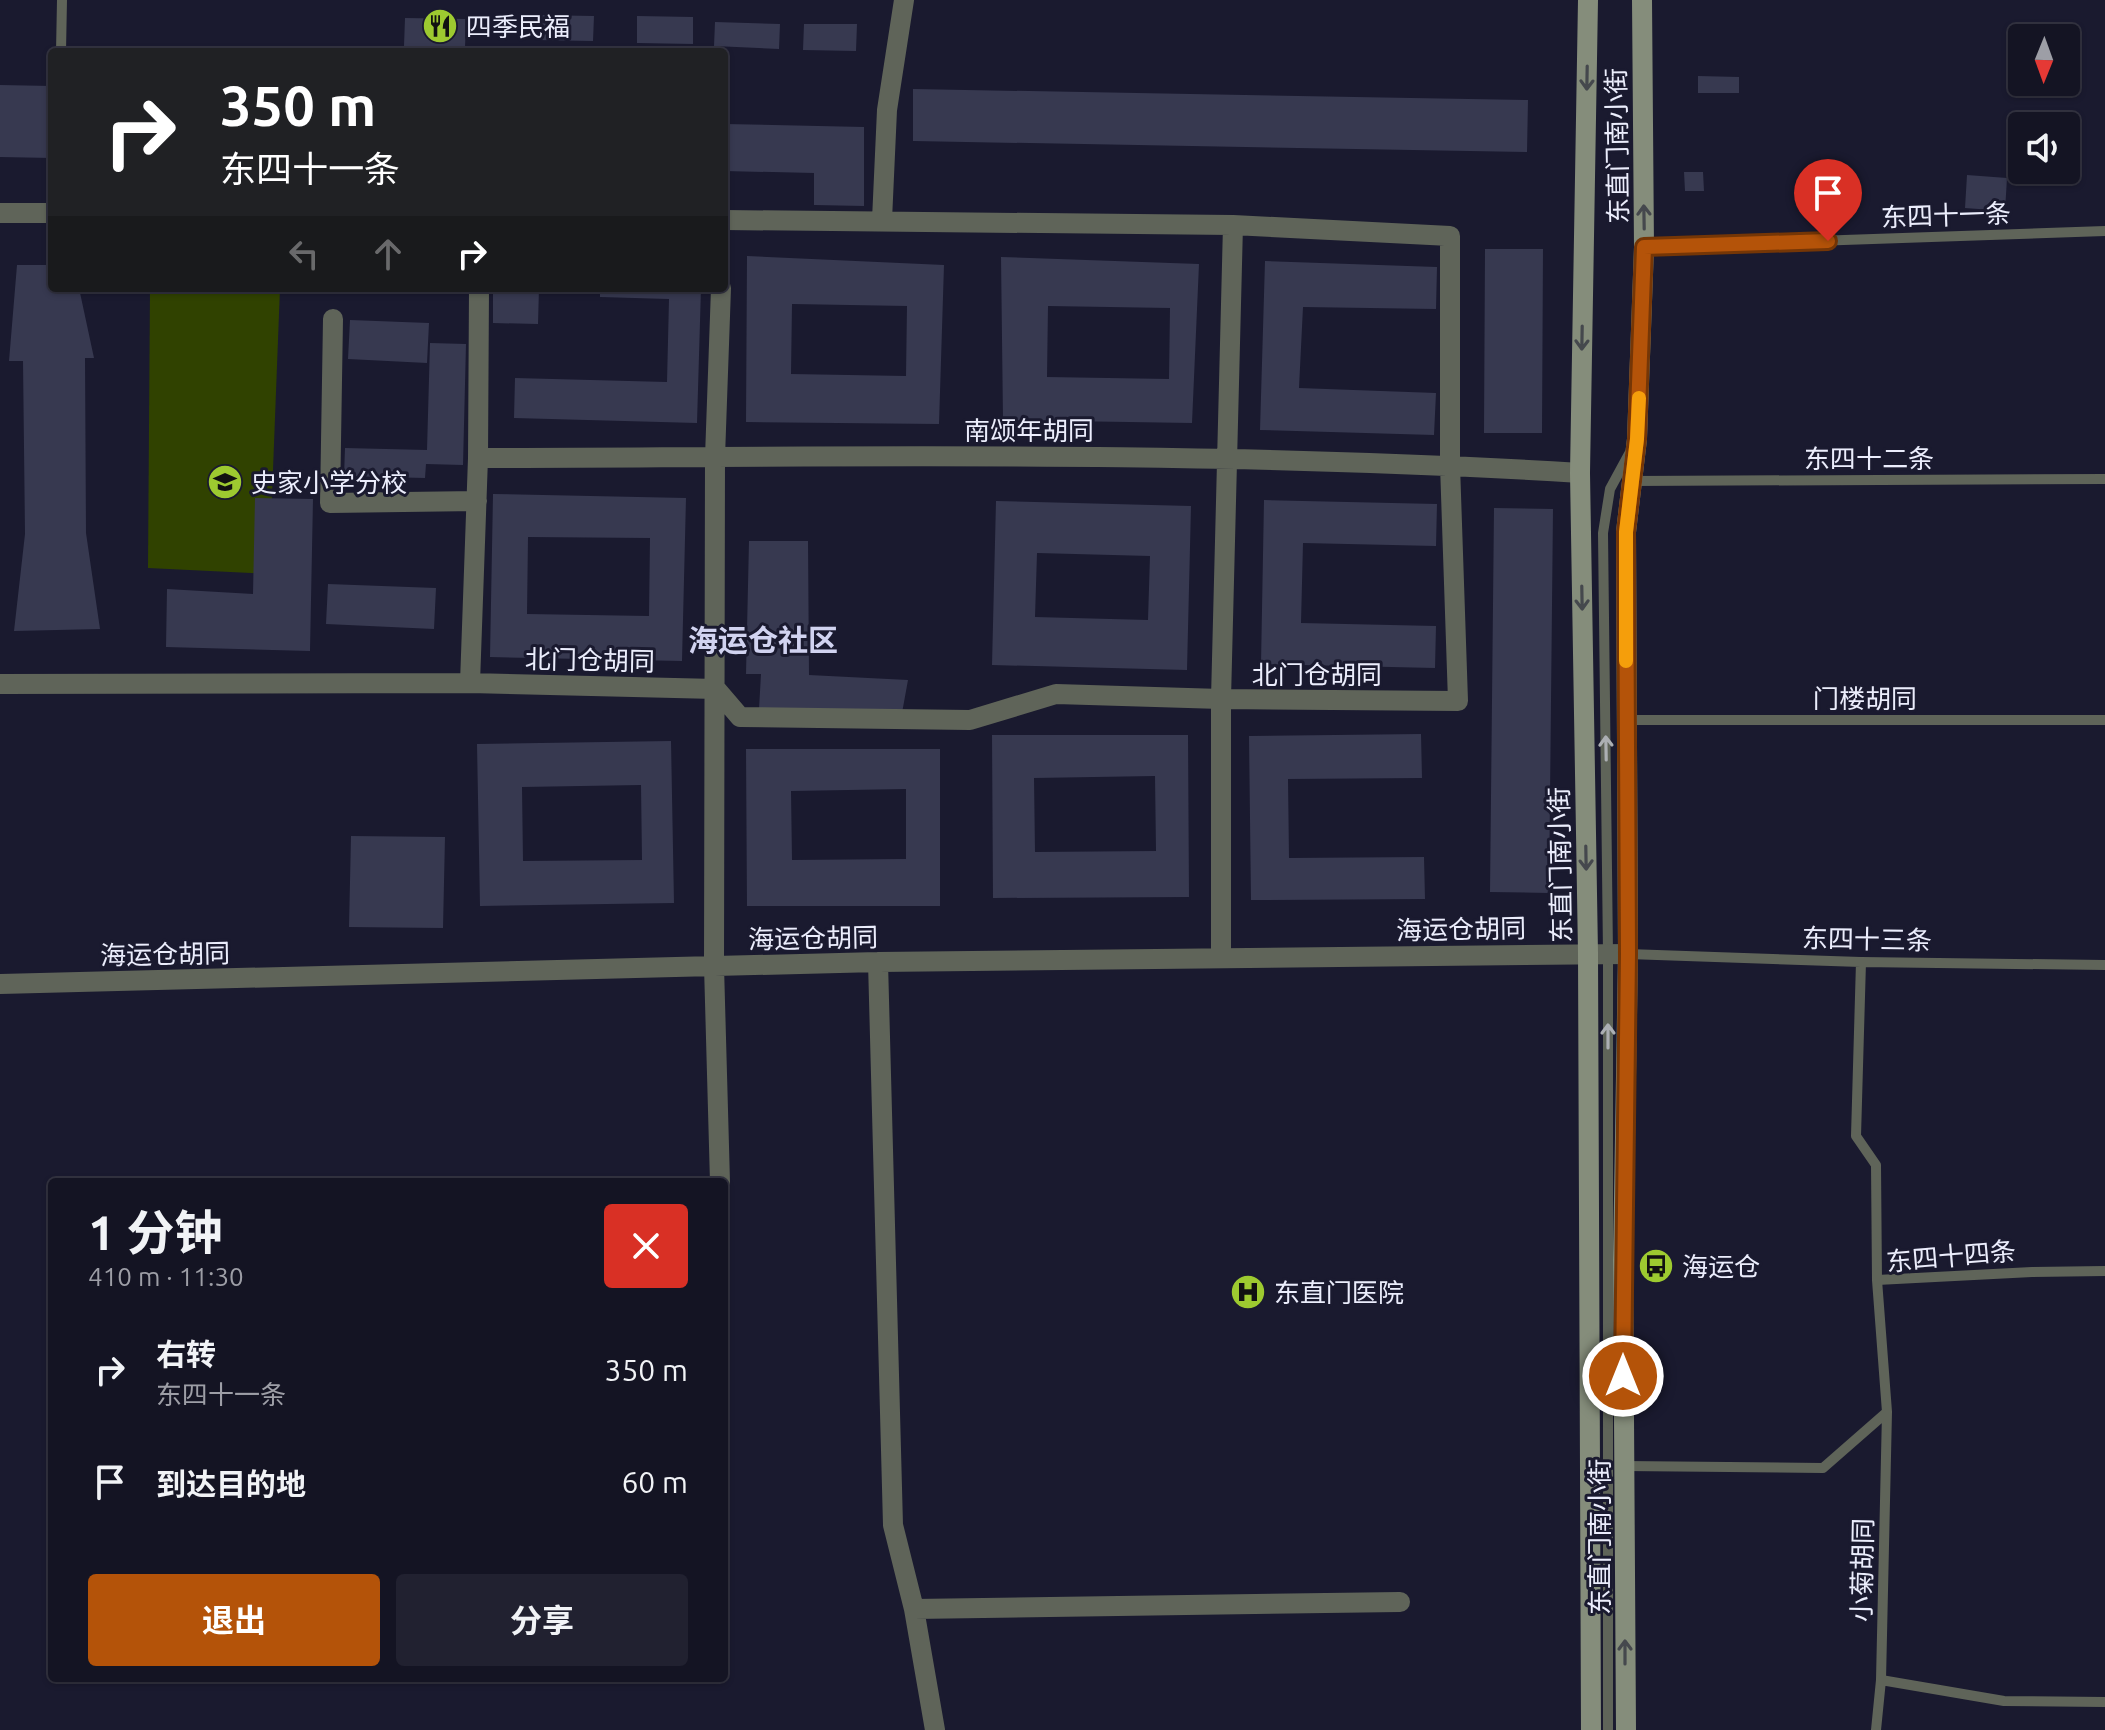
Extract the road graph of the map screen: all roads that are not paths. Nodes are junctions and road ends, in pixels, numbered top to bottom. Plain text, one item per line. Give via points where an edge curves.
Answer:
1 (62, 0) edge
2 (904, 0) edge
3 (1588, 0) edge
4 (1642, 0) edge
5 (61, 48) edge
6 (0, 213) edge
7 (48, 213) edge
8 (728, 220) edge
9 (882, 220) junction
10 (1233, 225) junction
11 (2105, 231) edge
12 (1644, 247) junction
13 (479, 292) edge
14 (721, 292) edge
15 (333, 319) dead end
16 (1637, 439) junction
17 (715, 457) junction
18 (478, 458) junction
19 (1229, 458) junction
20 (1450, 465) junction
21 (1580, 473) junction
22 (2105, 479) edge
23 (1632, 481) junction
24 (477, 501) junction
25 (470, 683) junction
26 (0, 684) edge
27 (716, 689) junction
28 (1221, 699) junction
29 (1625, 720) junction
30 (2105, 720) edge
31 (1608, 954) junction
32 (1221, 957) junction
33 (878, 962) junction
34 (1861, 962) junction
35 (2105, 965) edge
36 (714, 966) junction
37 (0, 984) edge
38 (720, 1178) edge
39 (2105, 1271) edge
40 (1877, 1280) junction
41 (1887, 1412) junction
42 (1624, 1466) junction
43 (1400, 1602) dead end
44 (914, 1609) junction
45 (1881, 1680) junction
46 (2105, 1702) edge
47 (935, 1730) edge
48 (1591, 1730) edge
49 (1608, 1730) edge
50 (1626, 1730) edge
51 (1876, 1730) edge

1 - 5 lane
2 - 9 street via 887,110
3 -> 21 main road, 东直门南小街
12 -> 4 main road, 东直门南小街
6 - 7 street
8 - 9 street, 北门仓胡同
9 - 10 street, 北门仓胡同
10 - 19 street
10 - 20 street, 北门仓胡同 via 1450,236
11 - 12 lane, 东四十一条
12 - 16 main road, 东直门南小街
13 - 18 street
14 - 17 street
15 - 24 street via 330,503
16 - 23 main road, 东直门南小街
31 -> 16 lane via 1603,533 1610,489
17 - 18 street, 南颂年胡同
17 - 19 street, 南颂年胡同
17 - 27 street
18 - 24 street
19 - 20 street, 南颂年胡同
19 - 28 street
20 - 21 street, 南颂年胡同
20 - 28 street, 北门仓胡同 via 1458,701
21 -> 31 main road, 东直门南小街
22 - 23 lane, 东四十二条
23 - 29 main road, 东直门南小街 via 1626,532
24 - 25 street
25 - 26 street, 北门仓胡同
25 - 27 street, 北门仓胡同
27 - 28 street, 北门仓胡同 via 740,717 970,720 1056,694
27 - 36 street
28 - 32 street
29 - 30 lane, 门楼胡同
29 - 31 main road, 东直门南小街
31 - 32 street, 海运仓胡同
31 - 34 lane, 东四十三条
31 - 42 main road, 东直门南小街 via 1623,1260
31 - 48 main road, 东直门南小街
49 -> 31 lane
32 - 33 street, 海运仓胡同
33 - 36 street, 海运仓胡同
33 - 44 street via 893,1525
34 - 35 lane, 东四十三条
34 - 40 lane via 1856,1136 1876,1165
36 - 37 street, 海运仓胡同
36 - 38 street
39 - 40 lane, 东四十四条
40 - 41 lane, 东四十四条
41 - 42 lane via 1823,1468
41 - 45 lane, 小菊胡同
50 -> 42 main road, 东直门南小街
43 - 44 street
44 - 47 street
45 - 46 lane via 2004,1701
45 - 51 lane, 小菊胡同

